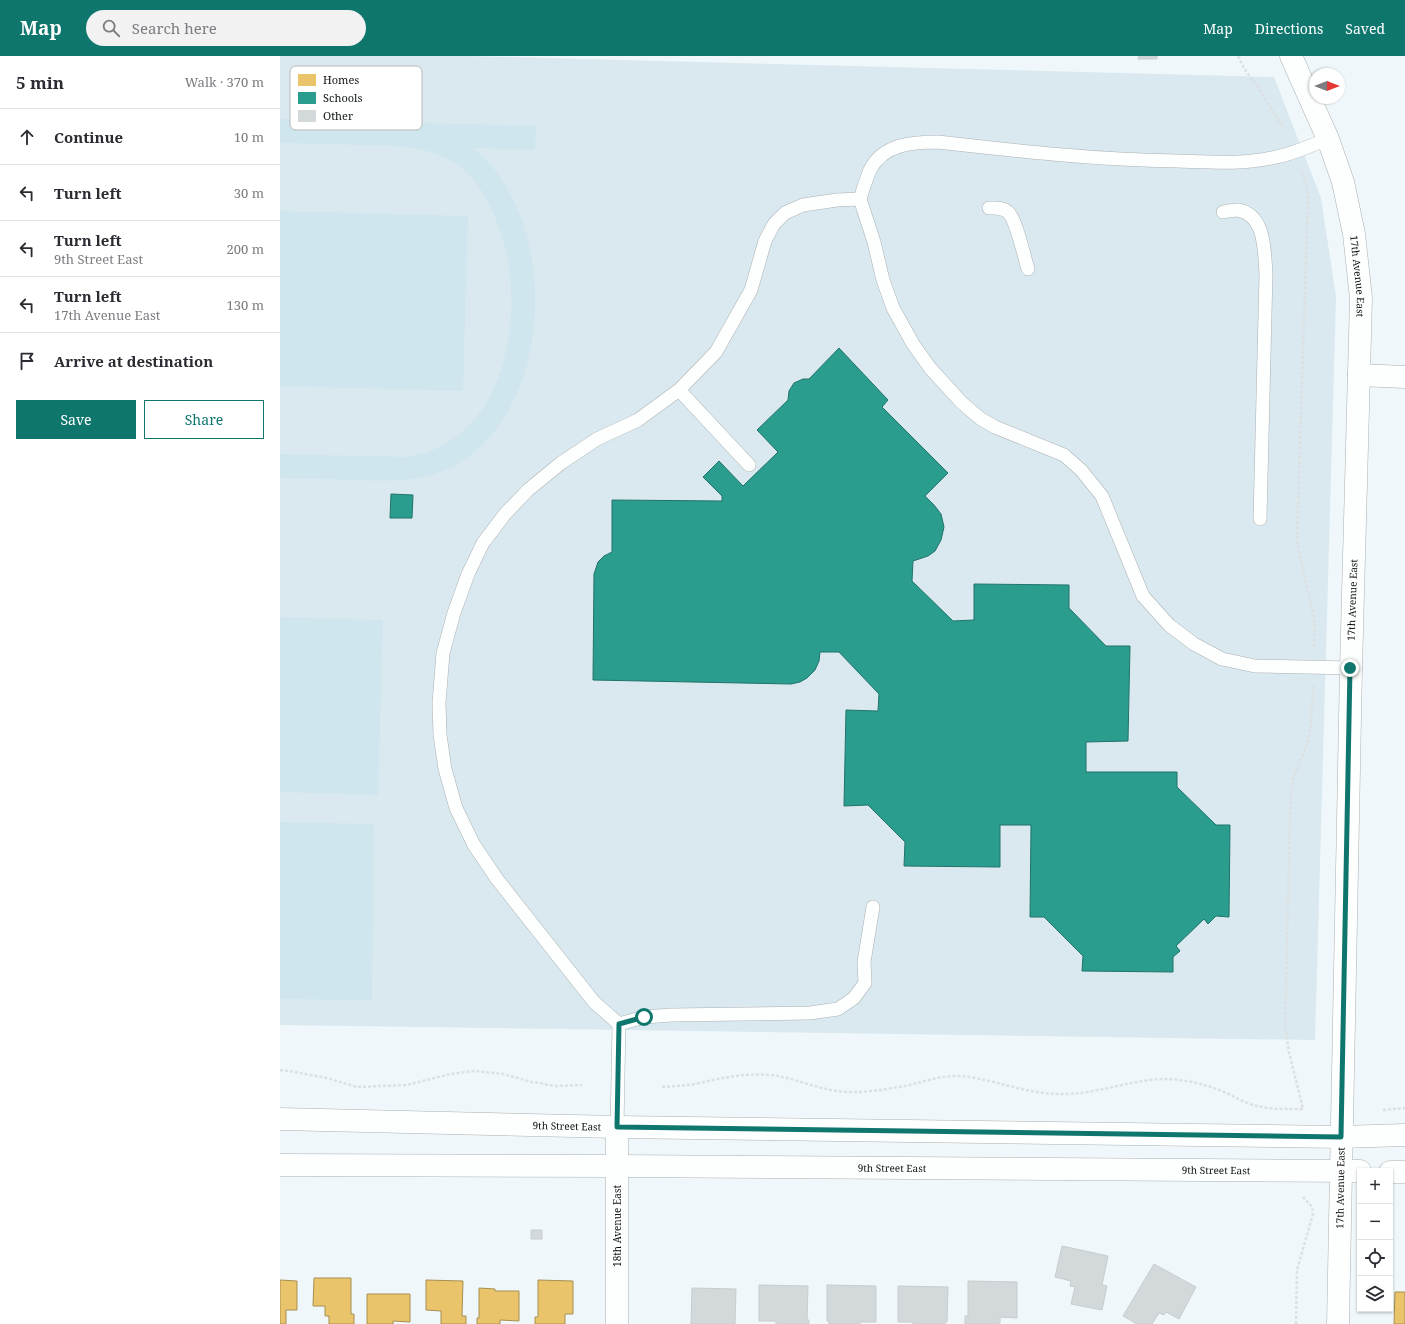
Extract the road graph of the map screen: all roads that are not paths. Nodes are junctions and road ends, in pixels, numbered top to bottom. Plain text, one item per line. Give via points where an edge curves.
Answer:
1 (1291, 56) edge
2 (1328, 139) junction
3 (860, 199) junction
4 (990, 208) dead end
5 (1223, 212) dead end
6 (1028, 269) dead end
7 (1359, 375) junction
8 (1405, 377) edge
9 (679, 390) junction
10 (749, 464) dead end
11 (1260, 519) dead end
12 (1350, 668) junction
13 (873, 907) dead end
14 (619, 1024) junction
15 (280, 1119) edge
16 (617, 1127) junction
17 (1405, 1135) edge
18 (1341, 1137) junction
19 (280, 1165) edge
20 (617, 1166) junction
21 (1350, 1171) edge
22 (1393, 1172) edge
23 (1405, 1172) edge
24 (616, 1324) edge
25 (1338, 1324) edge

1 - 2 main road, 17th Avenue East
2 - 3 lane via 1277,157 1205,162 1061,156 919,142 896,146 881,154 871,169
2 - 7 main road, 17th Avenue East via 1342,182 1354,234 1361,298
3 - 9 lane via 803,205 785,213 774,224 765,241 752,290 716,352
3 - 12 lane via 893,308 930,368 962,403 981,419 1064,456 1081,470 1102,496 1143,596 1169,625 1194,644 1222,659 1255,666
4 - 6 lane via 1000,207 1008,212 1015,224
5 - 11 lane via 1238,210 1251,215 1259,227 1263,244 1266,273
7 - 8 main road
7 - 12 main road, 17th Avenue East
9 - 10 lane
9 - 14 lane via 638,420 596,439 561,463 528,490 505,514 484,543 468,574 443,653 439,703 440,735 445,769 456,808 474,845 497,879 594,1002
12 - 18 main road, 17th Avenue East
13 - 14 lane via 864,962 865,983 854,998 838,1009 810,1013 672,1015 644,1017
14 - 16 lane
15 - 16 main road, 9th Street East
16 - 18 main road, 9th Street East
16 - 20 main road, 18th Avenue East
17 - 18 main road, 9th Street East
18 - 21 main road, 17th Avenue East
19 - 20 main road, 9th Street East
20 - 21 main road, 9th Street East
20 - 24 main road, 18th Avenue East
21 - 25 main road, 17th Avenue East
22 - 23 main road

